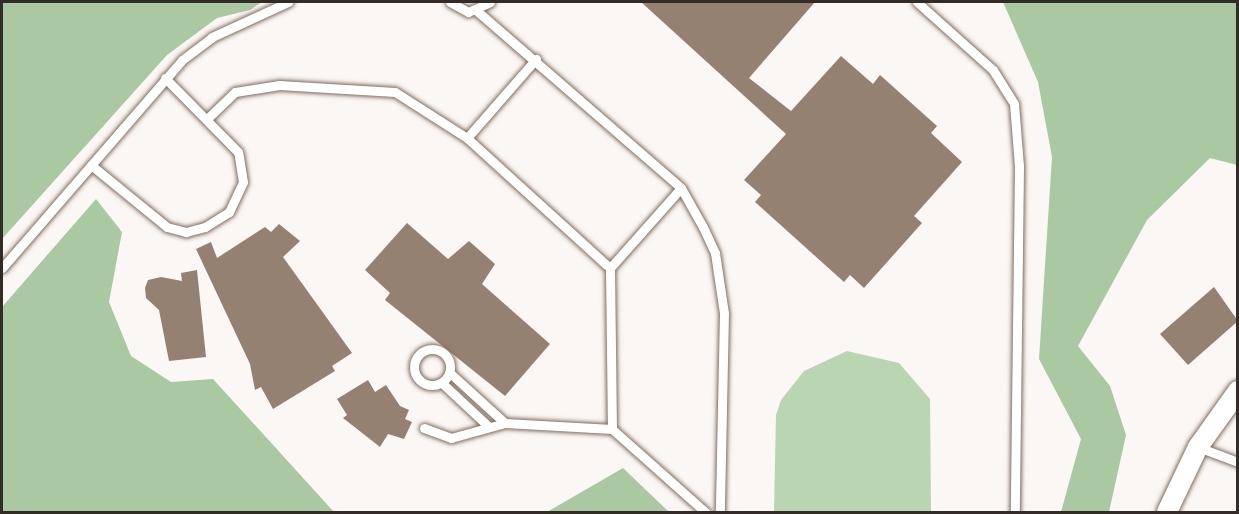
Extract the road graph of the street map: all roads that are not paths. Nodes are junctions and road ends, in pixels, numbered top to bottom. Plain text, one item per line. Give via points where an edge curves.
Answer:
1 (288, 2) edge
2 (450, 2) edge
3 (490, 2) edge
4 (917, 2) edge
5 (477, 11) junction
6 (536, 59) junction
7 (165, 78) junction
8 (209, 117) junction
9 (466, 138) junction
10 (91, 165) junction
11 (681, 188) junction
12 (2, 268) edge
13 (610, 268) junction
14 (450, 373) junction
15 (442, 383) junction
16 (1238, 391) edge
17 (505, 423) junction
18 (488, 426) junction
19 (424, 428) dead end
20 (612, 429) junction
21 (1198, 447) junction
22 (1238, 462) edge
23 (705, 513) edge
24 (720, 513) edge
25 (1015, 513) edge
26 (1167, 513) edge

1 - 7 lane via 212,37
2 - 5 lane via 460,10
3 - 5 lane
4 - 25 lane via 993,70 1014,104 1019,166
5 - 6 lane
6 - 9 lane
6 - 11 lane
7 - 8 lane
7 - 10 lane
8 - 9 lane via 235,92 279,85 378,90 411,99
8 - 10 lane via 238,152 243,182 229,212 186,232 166,226
9 - 13 lane
10 - 12 lane
11 - 13 lane
11 - 24 lane via 715,253 721,282
13 - 20 lane
14 - 15 lane
14 - 15 lane via 442,351 430,348 416,358 419,381
14 - 17 lane
15 - 18 lane
16 - 21 street
17 - 18 lane
17 - 20 lane
18 - 19 lane via 450,438
20 - 23 lane
21 - 22 lane
21 - 26 street

